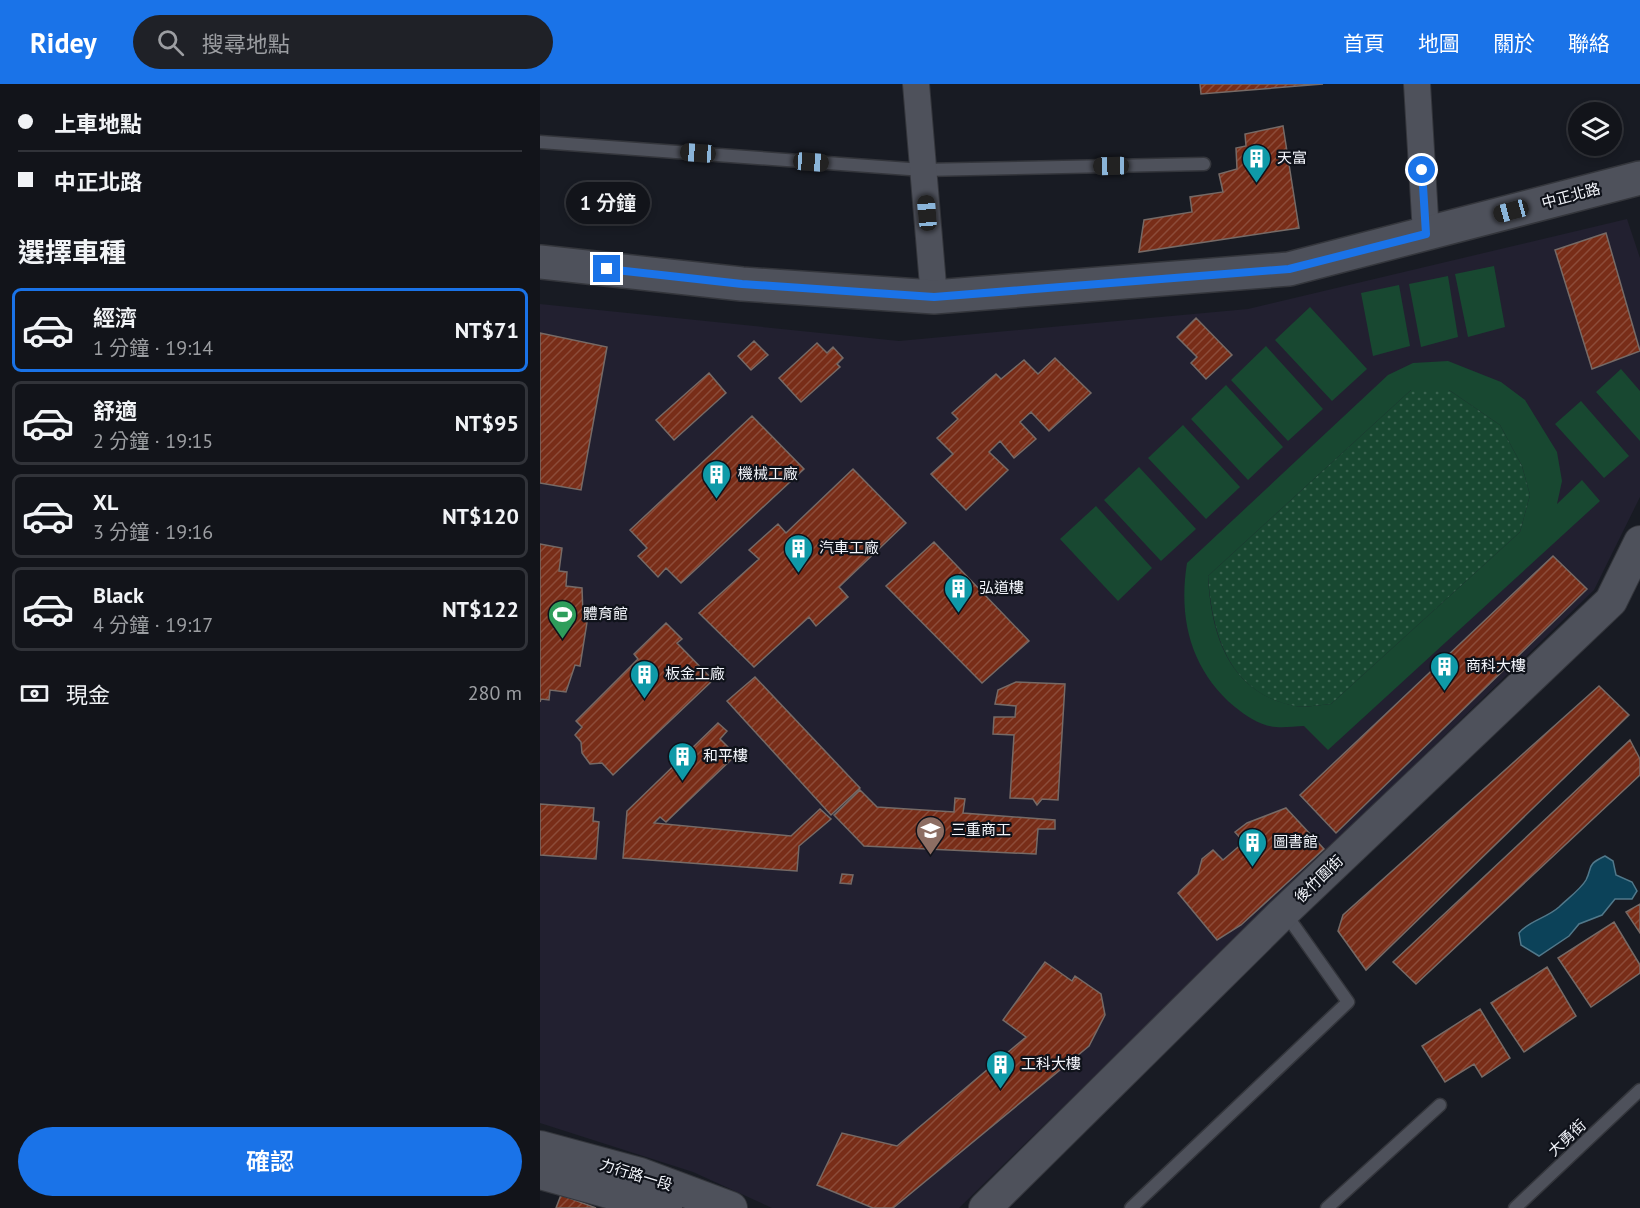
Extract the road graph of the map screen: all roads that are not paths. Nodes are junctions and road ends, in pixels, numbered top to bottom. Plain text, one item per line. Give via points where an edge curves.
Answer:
1 (916, 84) edge
2 (1417, 84) edge
3 (540, 142) edge
4 (1204, 164) dead end
5 (923, 170) junction
6 (1640, 178) edge
7 (1426, 234) junction
8 (540, 262) edge
9 (934, 297) junction
10 (1640, 542) edge
11 (1284, 912) junction
12 (1640, 1090) edge
13 (1440, 1105) dead end
14 (540, 1147) edge
15 (540, 1173) edge
16 (666, 1208) edge
17 (730, 1208) edge
18 (985, 1208) edge
19 (1131, 1208) edge
20 (1327, 1208) edge
21 (1515, 1208) edge

1 - 5 street
2 - 7 street
3 - 5 lane
4 - 5 lane
5 - 9 street
6 - 7 main road, 中正北路
7 - 9 main road, 中正北路 via 1289,269
8 - 9 main road, 中正北路 via 742,284
10 - 11 street, 後竹圍街 via 1611,601
11 - 18 street, 後竹圍街
11 - 19 lane via 1348,1002
12 - 21 lane, 大勇街
13 - 20 lane
14 - 17 street, 力行路一段 via 640,1174
15 - 16 street, 力行路一段

